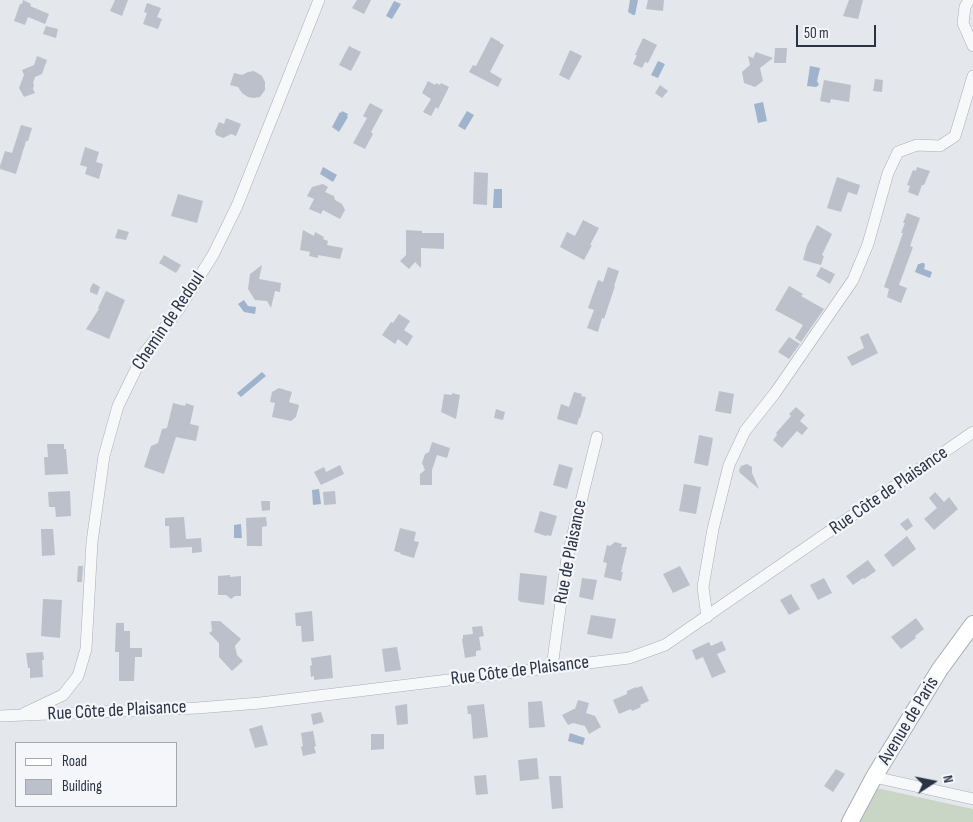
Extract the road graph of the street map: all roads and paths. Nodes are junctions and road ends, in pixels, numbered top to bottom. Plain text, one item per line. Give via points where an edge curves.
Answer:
1 (319, 0) edge
2 (969, 0) edge
3 (973, 46) edge
4 (973, 76) edge
5 (973, 432) edge
6 (597, 437) dead end
7 (707, 617) junction
8 (973, 624) edge
9 (552, 667) junction
10 (0, 716) edge
11 (20, 716) junction
12 (874, 778) junction
13 (973, 799) edge
14 (850, 822) edge

1 - 11 street, Chemin de Redoul via 237,206 213,255 179,309 143,355 118,406 104,456 92,542 86,649 78,676 63,695
2 - 3 street via 963,23
4 - 7 street via 956,136 940,146 917,145 898,152 853,280 741,440 729,465 713,528 703,587
5 - 7 street, Rue Côte de Plaisance
6 - 9 street, Rue de Plaisance via 567,558
7 - 9 street, Rue Côte de Plaisance via 665,645 629,658
8 - 12 main road, Avenue de Paris via 940,669
9 - 11 street, Rue Côte de Plaisance via 260,703
10 - 11 street, Rue Côte de Plaisance
12 - 13 street
12 - 14 main road, Avenue de Paris

